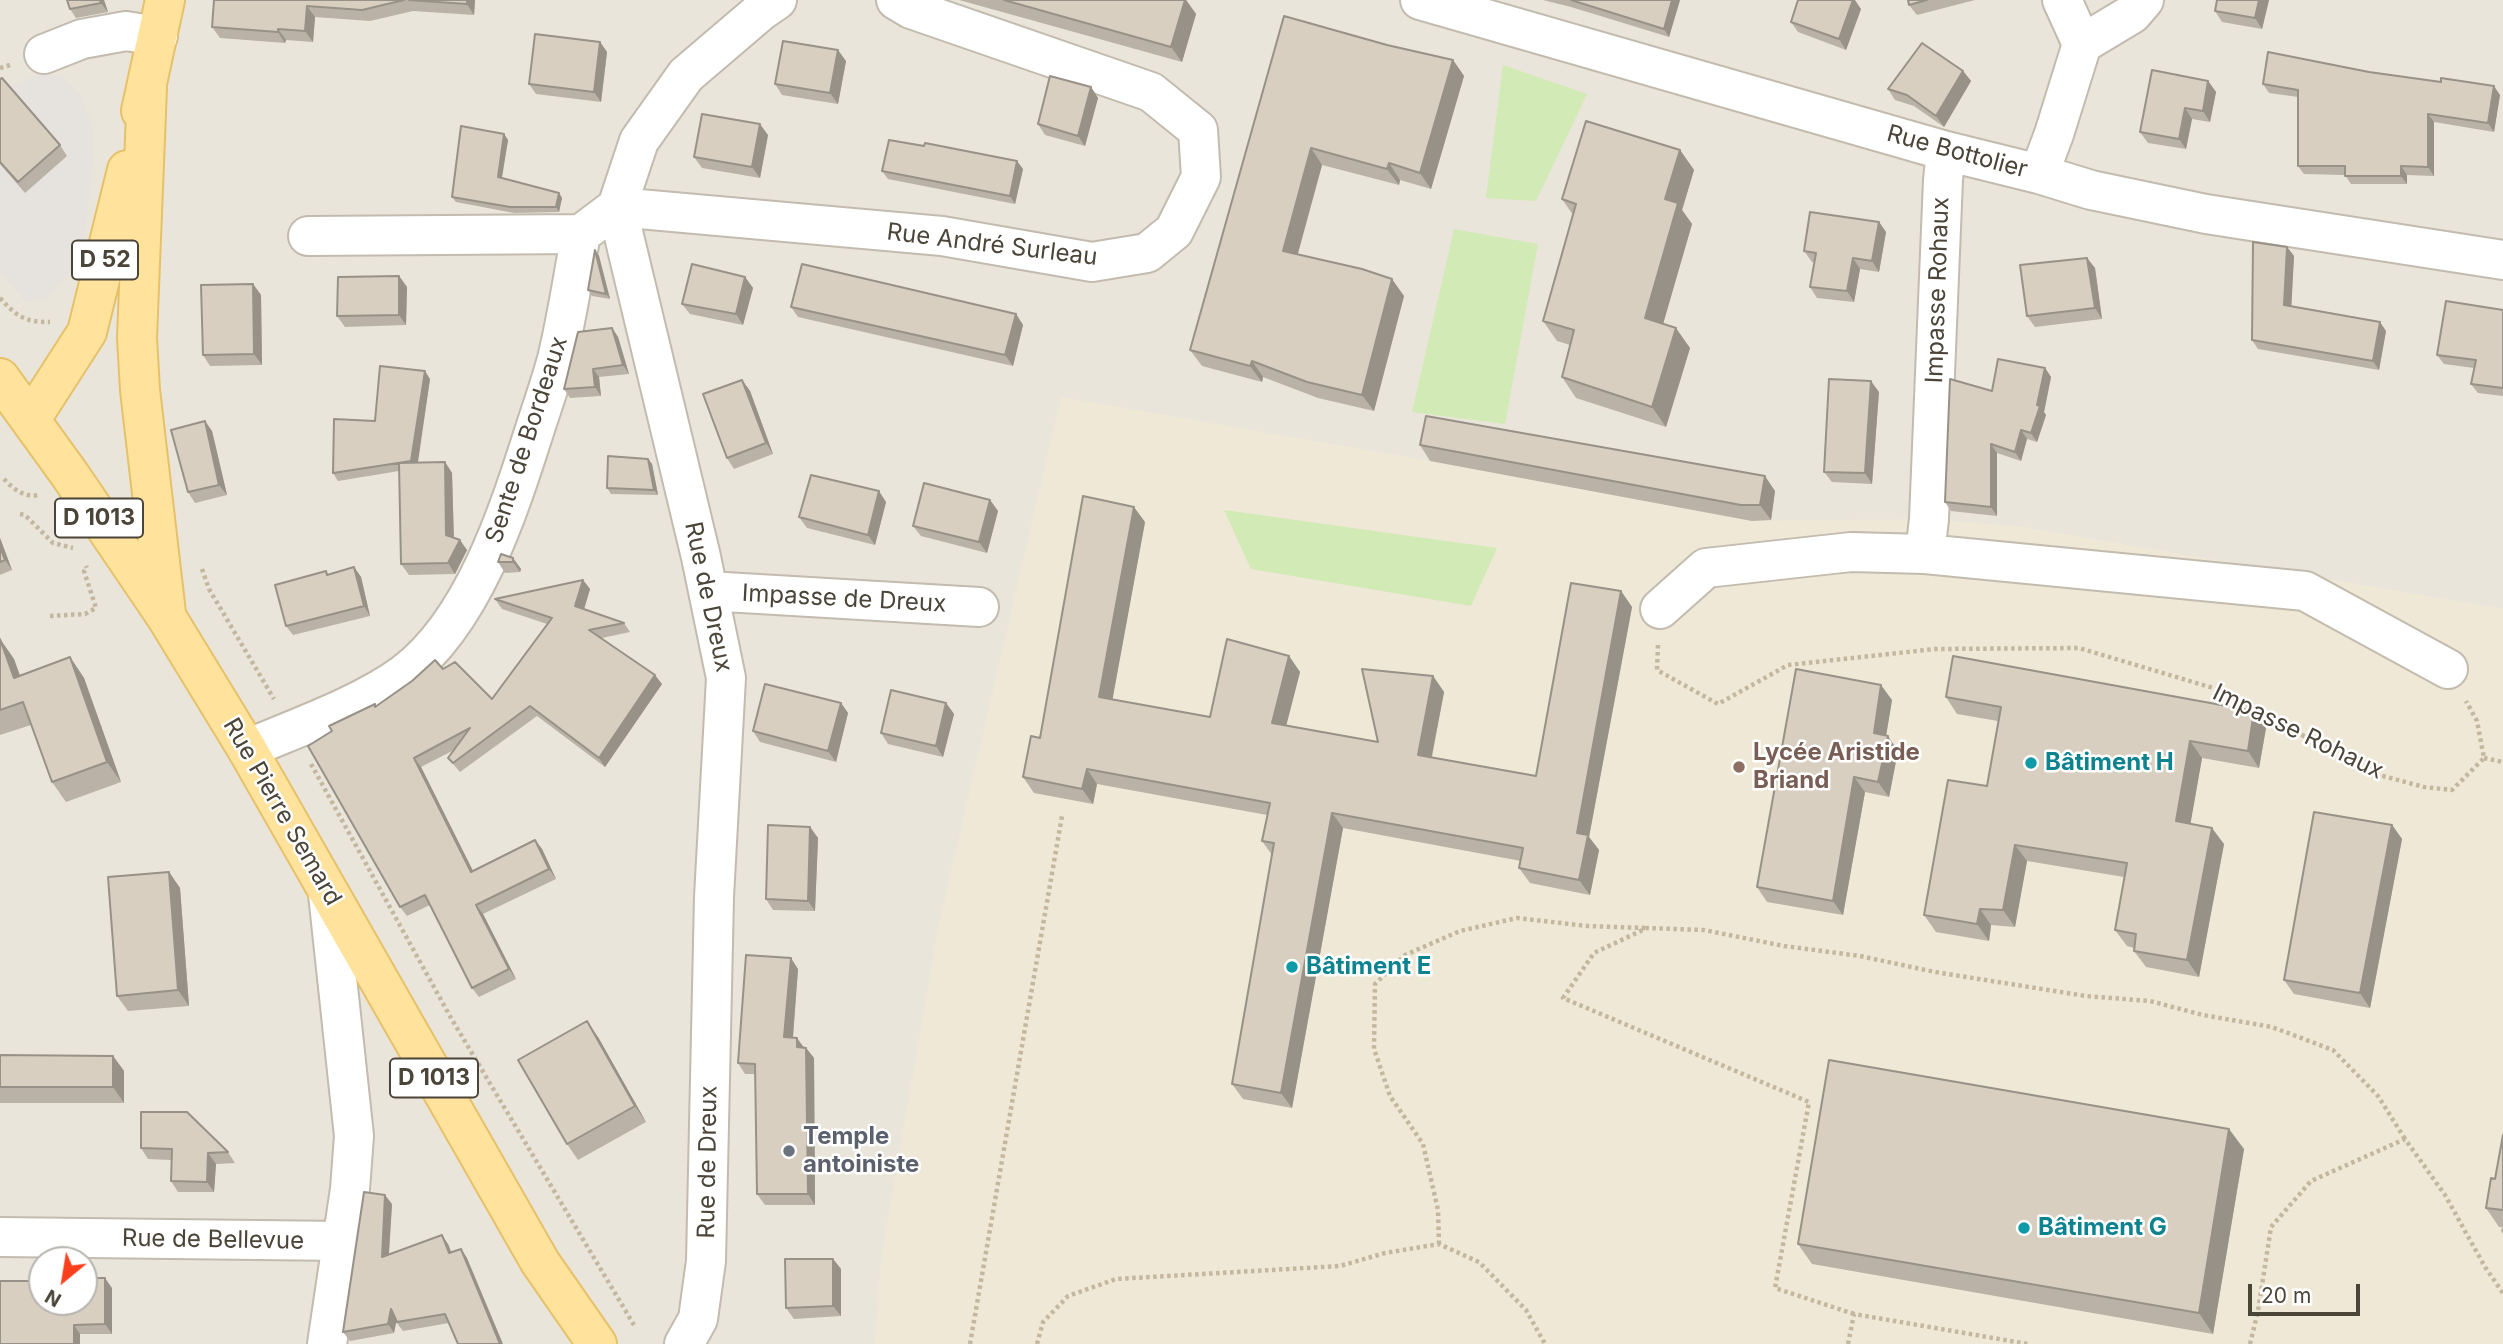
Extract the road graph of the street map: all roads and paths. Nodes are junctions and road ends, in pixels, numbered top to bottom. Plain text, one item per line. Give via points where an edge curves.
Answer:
1 (777, 0) edge
2 (896, 0) edge
3 (1420, 0) edge
4 (2062, 0) edge
5 (2144, 0) edge
6 (161, 18) edge
7 (2082, 44) junction
8 (44, 54) dead end
9 (147, 88) junction
10 (1946, 151) junction
11 (2039, 174) junction
12 (617, 207) junction
13 (581, 234) junction
14 (308, 236) dead end
15 (2503, 260) edge
16 (0, 299) edge
17 (87, 332) junction
18 (0, 378) edge
19 (31, 419) junction
20 (4, 479) dead end
21 (37, 496) dead end
22 (20, 514) dead end
23 (74, 548) dead end
24 (1925, 554) junction
25 (200, 564) dead end
26 (87, 568) dead end
27 (709, 592) junction
28 (979, 607) dead end
29 (1660, 609) joint
30 (50, 616) dead end
31 (167, 618) junction
32 (2448, 669) joint
33 (292, 730) junction
34 (247, 749) junction
35 (2484, 758) junction
36 (2503, 762) edge
37 (1062, 816) dead end
38 (328, 894) junction
39 (1647, 928) junction
40 (2404, 1139) junction
41 (0, 1237) edge
42 (343, 1241) junction
43 (1439, 1244) junction
44 (540, 1262) junction
45 (2503, 1293) edge
46 (1854, 1314) junction
47 (634, 1325) dead end
48 (327, 1344) edge
49 (574, 1344) edge
50 (597, 1344) edge
51 (684, 1344) edge
52 (970, 1344) edge
53 (1037, 1344) edge
54 (1545, 1344) edge
55 (1848, 1344) edge
56 (2028, 1344) edge
57 (2250, 1344) edge

1 - 12 street via 686,75 639,141
2 - 12 street, Rue André Surleau via 1151,92 1198,130 1201,177 1174,231 1147,253 1092,262 942,236
3 - 10 street, Rue Bottolier
4 - 7 street
5 - 7 street via 2132,14
6 - 8 street
6 - 9 main road, D 52
7 - 11 street
9 - 17 main road, D 52
9 - 31 main road, D 52 via 137,338
10 - 11 street, Rue Bottolier
10 - 24 street, Impasse Rohaux
11 - 15 street, Rue Bottolier via 2206,214
12 - 13 street
12 - 27 street, Rue de Dreux
13 - 14 street
13 - 33 street, Sente de Bordeaux via 556,360 540,413 490,554 464,601 437,643 405,673 372,694
16 - 17 path via 14,314 33,322
17 - 19 main road, D 52
18 - 19 main road, Rue Pierre Semard / D 1013
19 - 31 main road, Rue Pierre Semard / D 1013
20 - 21 path via 22,493
22 - 23 path via 53,543
24 - 29 street via 1851,552 1706,568
24 - 32 street via 2305,591
25 - 33 path via 209,589
26 - 30 path via 84,571 96,608 85,614
27 - 28 street, Impasse de Dreux
27 - 51 street, Rue de Dreux via 726,678 713,897 706,1261 698,1319
29 - 35 path, Impasse Rohaux via 1657,670 1718,704 1788,665 1935,649 2080,649 2223,691 2368,772 2452,790
31 - 34 main road, Rue Pierre Semard / D 1013
32 - 35 path via 2477,721
33 - 34 street, Sente de Bordeaux
33 - 47 path via 451,1018
34 - 38 main road, Rue Pierre Semard / D 1013
35 - 36 path
37 - 52 path
38 - 42 street via 354,1136
38 - 44 main road, Rue Pierre Semard / D 1013
39 - 40 path via 1704,930 1935,972 2086,996 2150,1001 2272,1027 2333,1049 2378,1096
39 - 43 path via 1517,918 1460,931 1405,955 1375,984 1374,1049 1390,1096 1423,1143 1438,1210
39 - 46 path via 1594,953 1563,998 1809,1102 1775,1288
40 - 45 path via 2445,1195
40 - 57 path via 2311,1181 2271,1227
41 - 42 street, Rue de Bellevue
42 - 48 street
43 - 53 path via 1340,1266 1116,1279 1068,1296 1043,1322
43 - 54 path via 1479,1262 1526,1310
44 - 49 main road, Rue Pierre Semard / D 1013
44 - 50 main road, Rue Pierre Semard / D 1013
46 - 55 path
46 - 56 path

